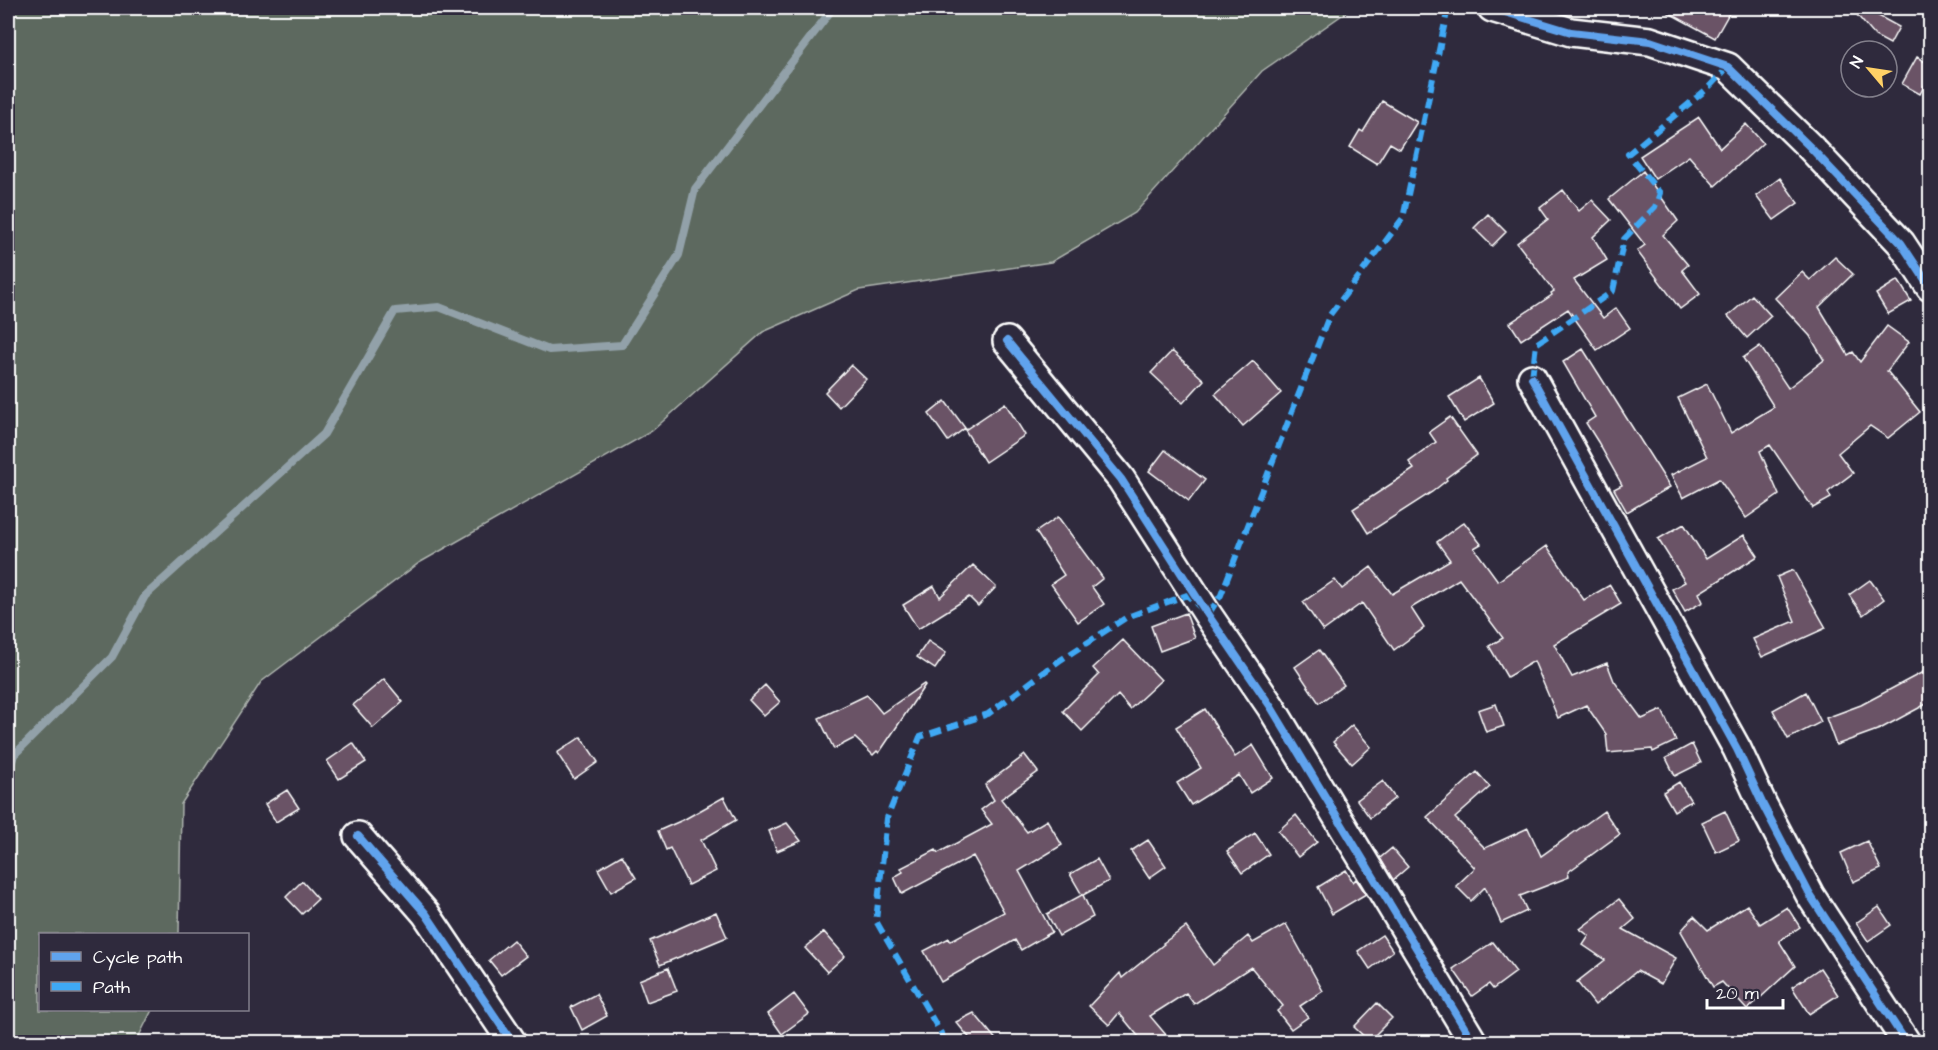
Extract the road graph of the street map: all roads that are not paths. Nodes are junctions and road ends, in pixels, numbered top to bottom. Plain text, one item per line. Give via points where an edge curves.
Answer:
1 (1491, 8) edge
2 (1930, 286) edge
3 (1006, 341) dead end
4 (1532, 378) dead end
5 (358, 836) dead end
6 (512, 1042) edge
7 (1473, 1042) edge
8 (1906, 1042) edge

1 - 2 street via 1571,32 1650,41 1728,67 1901,243
3 - 7 street via 1121,479 1271,707
4 - 8 street via 1737,749 1810,895
5 - 6 street via 426,914

